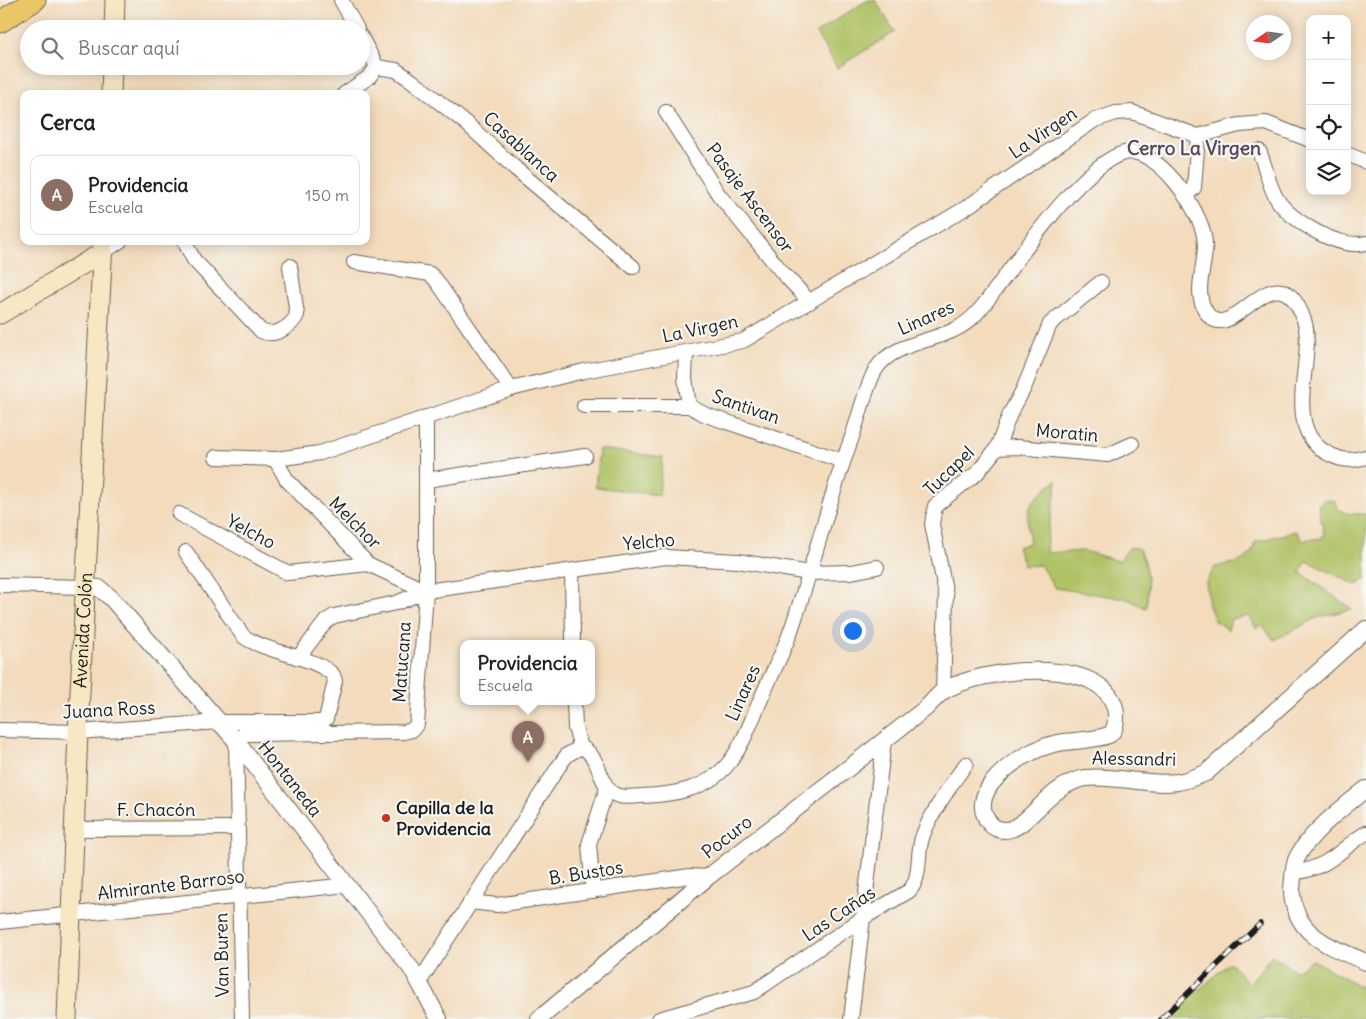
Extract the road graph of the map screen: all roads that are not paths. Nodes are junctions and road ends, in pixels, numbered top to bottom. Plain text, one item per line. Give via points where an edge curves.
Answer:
1 (35, 0) edge
2 (115, 0) edge
3 (341, 0) edge
4 (114, 20) edge
5 (352, 20) edge
6 (0, 22) edge
7 (370, 54) edge
8 (377, 67) junction
9 (112, 75) edge
10 (111, 90) edge
11 (350, 90) edge
12 (666, 112) dead end
13 (1198, 136) junction
14 (1306, 139) edge
15 (1259, 152) dead end
16 (1351, 156) edge
17 (1366, 162) edge
18 (1185, 196) junction
19 (1366, 243) edge
20 (186, 245) edge
21 (103, 247) edge
22 (354, 262) dead end
23 (290, 266) dead end
24 (632, 268) dead end
25 (1101, 282) dead end
26 (810, 302) junction
27 (0, 314) edge
28 (686, 353) junction
29 (511, 389) junction
30 (584, 406) dead end
31 (689, 406) junction
32 (426, 417) junction
33 (1132, 444) dead end
34 (997, 448) junction
35 (585, 456) dead end
36 (216, 457) dead end
37 (1366, 457) edge
38 (275, 459) junction
39 (843, 461) junction
40 (426, 480) junction
41 (179, 514) dead end
42 (186, 552) dead end
43 (368, 564) junction
44 (877, 567) dead end
45 (572, 571) junction
46 (809, 573) junction
47 (0, 585) edge
48 (86, 587) junction
49 (426, 592) junction
50 (1366, 629) edge
51 (573, 640) edge
52 (298, 658) junction
53 (943, 692) junction
54 (574, 705) edge
55 (220, 722) junction
56 (0, 730) edge
57 (78, 732) junction
58 (236, 741) junction
59 (884, 741) junction
60 (581, 747) junction
61 (966, 764) dead end
62 (608, 788) junction
63 (1366, 789) edge
64 (238, 828) junction
65 (74, 829) junction
66 (1366, 833) edge
67 (1293, 873) junction
68 (708, 877) junction
69 (347, 885) junction
70 (594, 891) junction
71 (240, 896) junction
72 (470, 902) junction
73 (71, 916) junction
74 (863, 918) junction
75 (0, 922) edge
76 (1366, 962) edge
77 (420, 981) junction
78 (67, 1019) edge
79 (242, 1019) edge
80 (439, 1019) edge
81 (539, 1019) edge
82 (658, 1019) edge
83 (851, 1019) edge

1 - 6 main road
2 - 4 main road
3 - 5 street
7 - 8 street
8 - 11 street
8 - 24 street, Casablanca via 396,70 418,85
9 - 10 main road
12 - 26 street, Pasaje Ascensor via 719,195
13 - 14 street via 1238,125 1266,124
13 - 18 street via 1194,188
13 - 26 street, La Virgen via 1132,112 1096,120 964,209
15 - 19 street via 1276,197 1287,212 1330,239 1344,244
16 - 17 street
18 - 37 street, Linares via 1197,215 1205,238 1200,292 1209,316 1215,320 1230,319 1264,292 1281,290 1289,295 1304,320 1306,333 1301,392 1306,426 1322,450 1343,460
18 - 39 street, Linares via 1170,174 1146,156 1126,152 1098,165 1043,224 979,312 956,329 889,355 876,369
20 - 23 street via 194,260 267,334 273,335 294,321 297,315
21 - 27 main road
21 - 48 main road, Avenida Colón
22 - 29 street via 430,274
25 - 34 street, Tucapel via 1050,324
26 - 28 street, La Virgen via 743,341
28 - 29 street, La Virgen via 584,371
28 - 31 street, Santivan
29 - 32 street, La Virgen
30 - 31 street
31 - 39 street, Santivan via 706,415
32 - 38 street, La Virgen via 320,453
32 - 40 street, Matucana
33 - 34 street, Moratin via 1108,455
34 - 53 street, Tucapel via 977,473 936,506 932,524 946,595
35 - 40 street
36 - 38 street, La Virgen
38 - 43 street, Melchor via 288,480
39 - 46 street, Linares
40 - 49 street, Matucana
41 - 43 street, Yelcho via 288,573
42 - 52 street via 243,636
43 - 49 street, Melchor
44 - 46 street, Yelcho via 850,572
45 - 46 street, Yelcho via 666,557 738,561
45 - 49 street, Yelcho
45 - 51 street
46 - 62 street, Linares via 790,634 727,766 703,785 667,794 621,797
47 - 48 street
48 - 55 street, Hontaneda via 99,588 111,598
48 - 57 main road, Avenida Colón
49 - 52 street, Yelcho via 396,603 334,616 326,621
49 - 58 street, Matucana via 416,724 412,730 248,734
50 - 53 street, Alessandri via 1206,773 1177,782 1104,777 1076,781 1058,788 1020,826 1011,830 992,826 985,816 983,803 992,783 1014,762 1037,750 1063,742 1109,735 1116,724 1115,707 1102,688 1088,680 1056,671 1038,670 987,678
52 - 55 street, Juana Ross via 333,675 335,681 326,719 321,722
53 - 59 street, Pocuro
54 - 60 street via 575,728
55 - 57 street, Juana Ross
55 - 58 street, Hontaneda
56 - 57 street, Juana Ross
57 - 65 main road, Avenida Colón
58 - 64 street, Van Buren
58 - 69 street, Hontaneda
59 - 68 street, Pocuro
59 - 74 street
60 - 62 street via 595,757
60 - 72 street via 567,754
61 - 74 street, Las Cañas via 922,837 914,886
62 - 70 street via 589,844
63 - 67 street via 1308,843 1296,860
64 - 65 street, F. Chacón
64 - 71 street, Van Buren
65 - 73 main road, Avenida Colón
66 - 67 street via 1316,869
67 - 76 street via 1293,902 1301,923 1311,934
68 - 70 street, B. Bustos via 690,876
68 - 81 street, Pocuro
69 - 71 street, Almirante Barroso
69 - 77 street, Hontaneda
70 - 72 street, B. Bustos via 497,905
71 - 73 street, Almirante Barroso
71 - 79 street, Van Buren
72 - 77 street
73 - 75 street, Almirante Barroso
73 - 78 main road, Avenida Colón
74 - 82 street, Las Cañas via 754,992
74 - 83 street
77 - 80 street, Hontaneda

